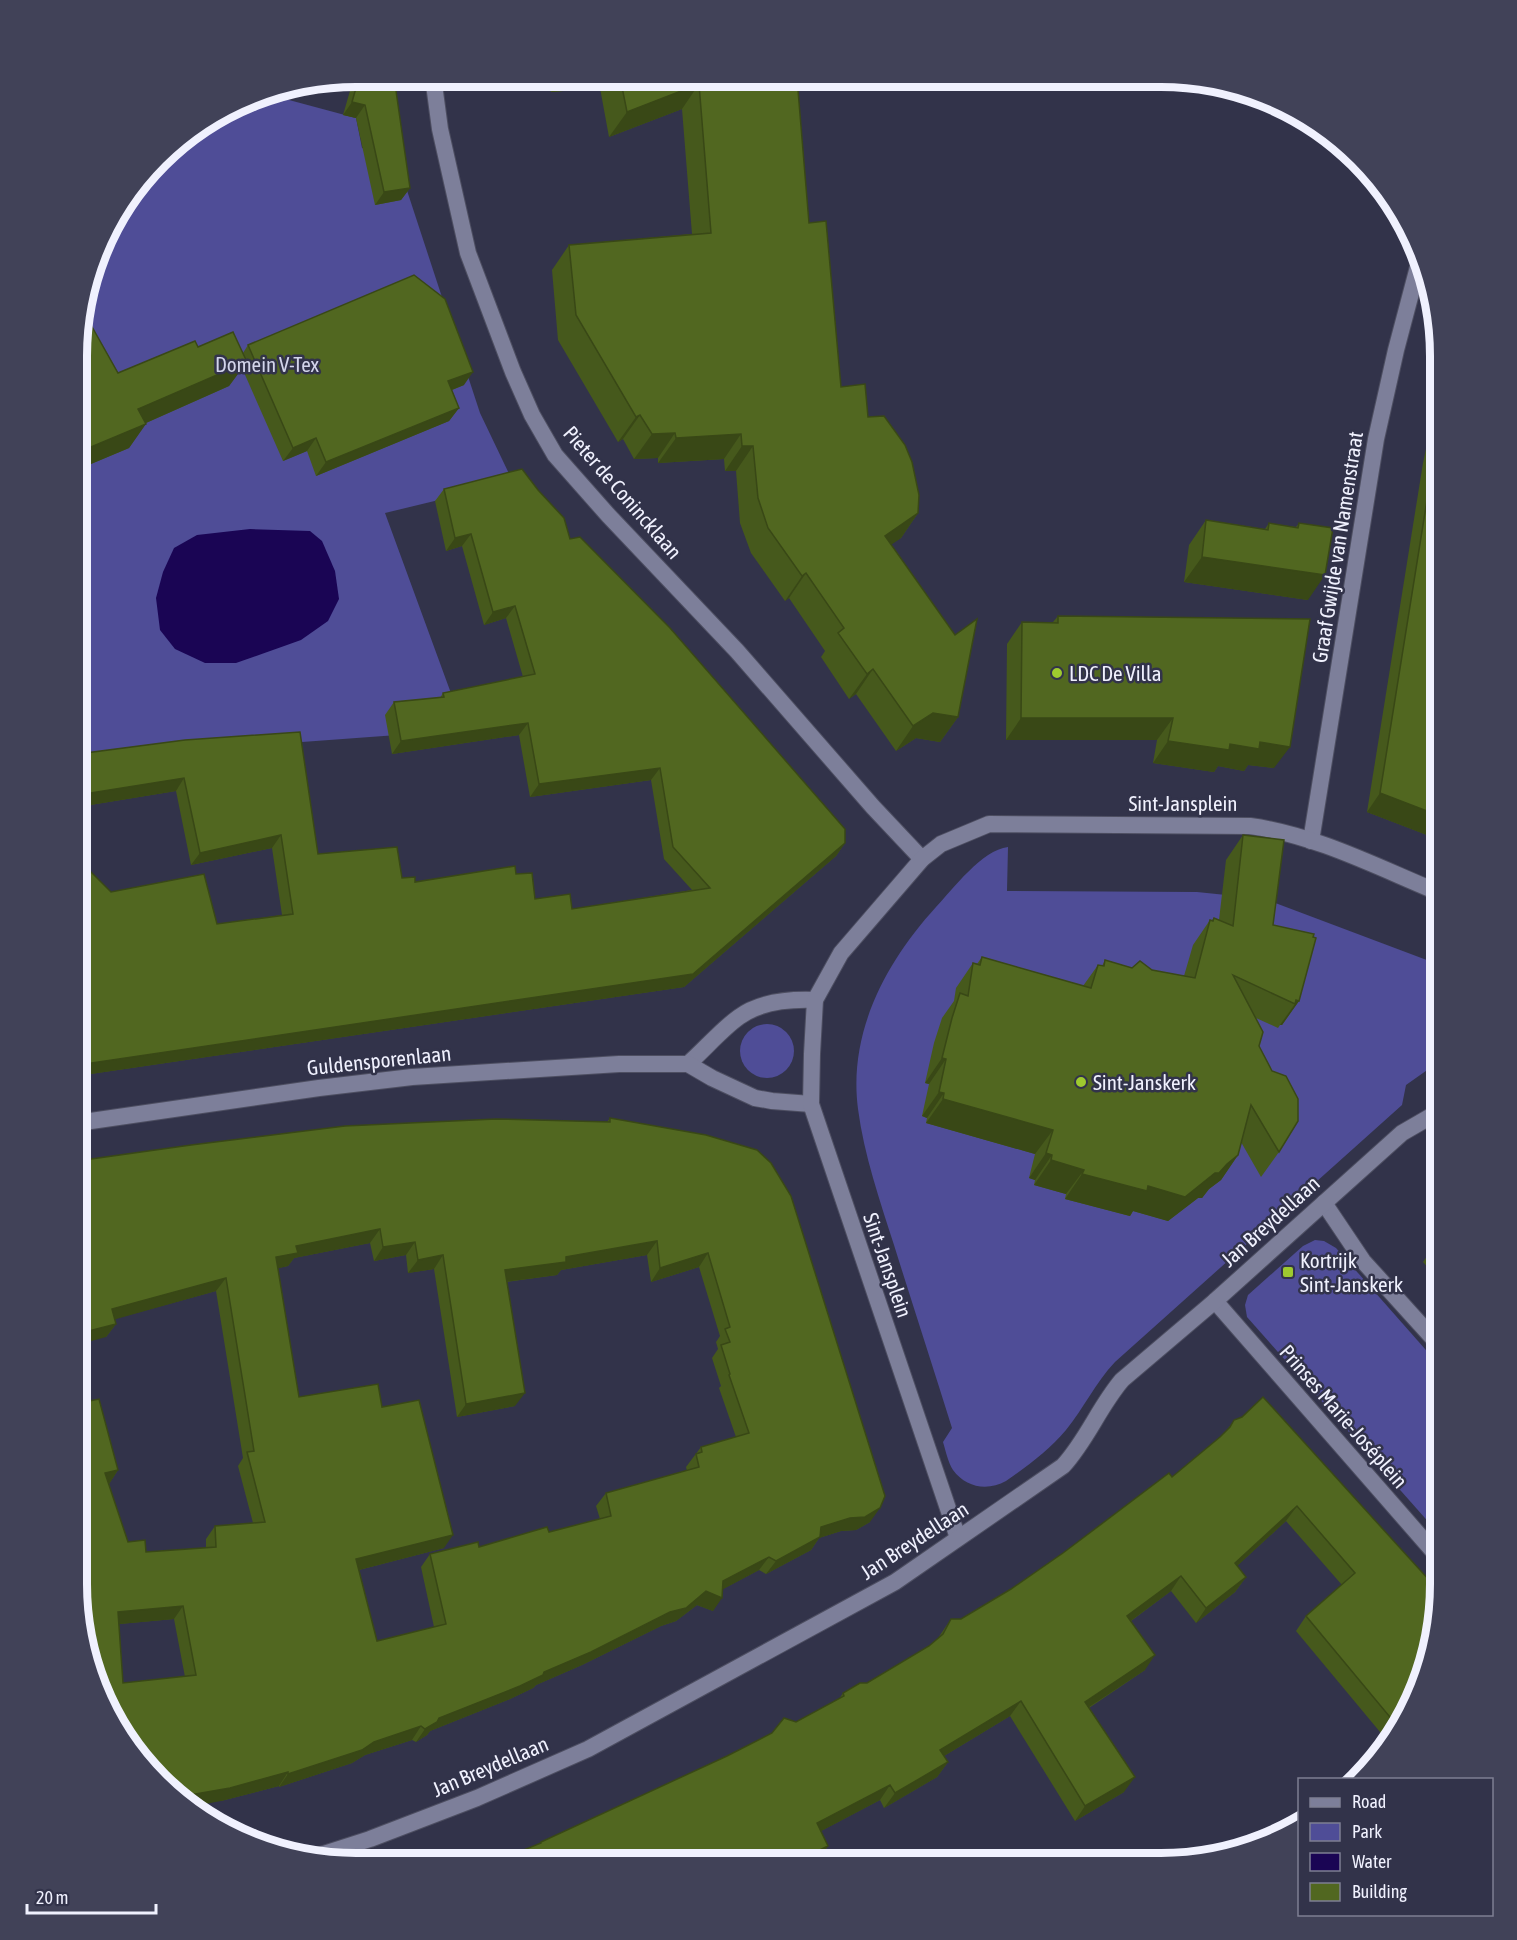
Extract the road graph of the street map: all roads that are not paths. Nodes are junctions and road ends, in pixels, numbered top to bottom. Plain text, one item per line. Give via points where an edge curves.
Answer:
1 (434, 87) edge
2 (1417, 272) edge
3 (1311, 841) junction
4 (922, 859) junction
5 (1430, 889) edge
6 (815, 1000) junction
7 (688, 1064) junction
8 (811, 1104) junction
9 (1430, 1117) edge
10 (87, 1122) edge
11 (1324, 1203) junction
12 (1215, 1301) junction
13 (1430, 1335) edge
14 (958, 1538) junction
15 (1430, 1548) edge
16 (331, 1852) edge

1 - 4 street, Pieter de Conincklaan via 468,253 513,372 555,455
2 - 3 street, Graaf Gwijde van Namenstraat via 1376,440
3 - 4 street, Sint-Jansplein via 1250,826 989,824 941,844
3 - 5 street, Sint-Jansplein
4 - 6 street via 841,953
6 - 7 street via 782,1001 752,1010 739,1017
6 - 8 street, Sint-Jansplein
7 - 8 street, Guldensporenlaan via 755,1098
7 - 10 street, Guldensporenlaan via 619,1064 412,1077
8 - 14 street, Sint-Jansplein
9 - 11 street, Jan Breydellaan via 1402,1133
11 - 12 street, Jan Breydellaan
11 - 13 street via 1363,1261
12 - 14 street, Jan Breydellaan via 1122,1380 1063,1466
12 - 15 street, Prinses Marie-Joséplein
14 - 16 street, Jan Breydellaan via 895,1582 588,1749 477,1798

